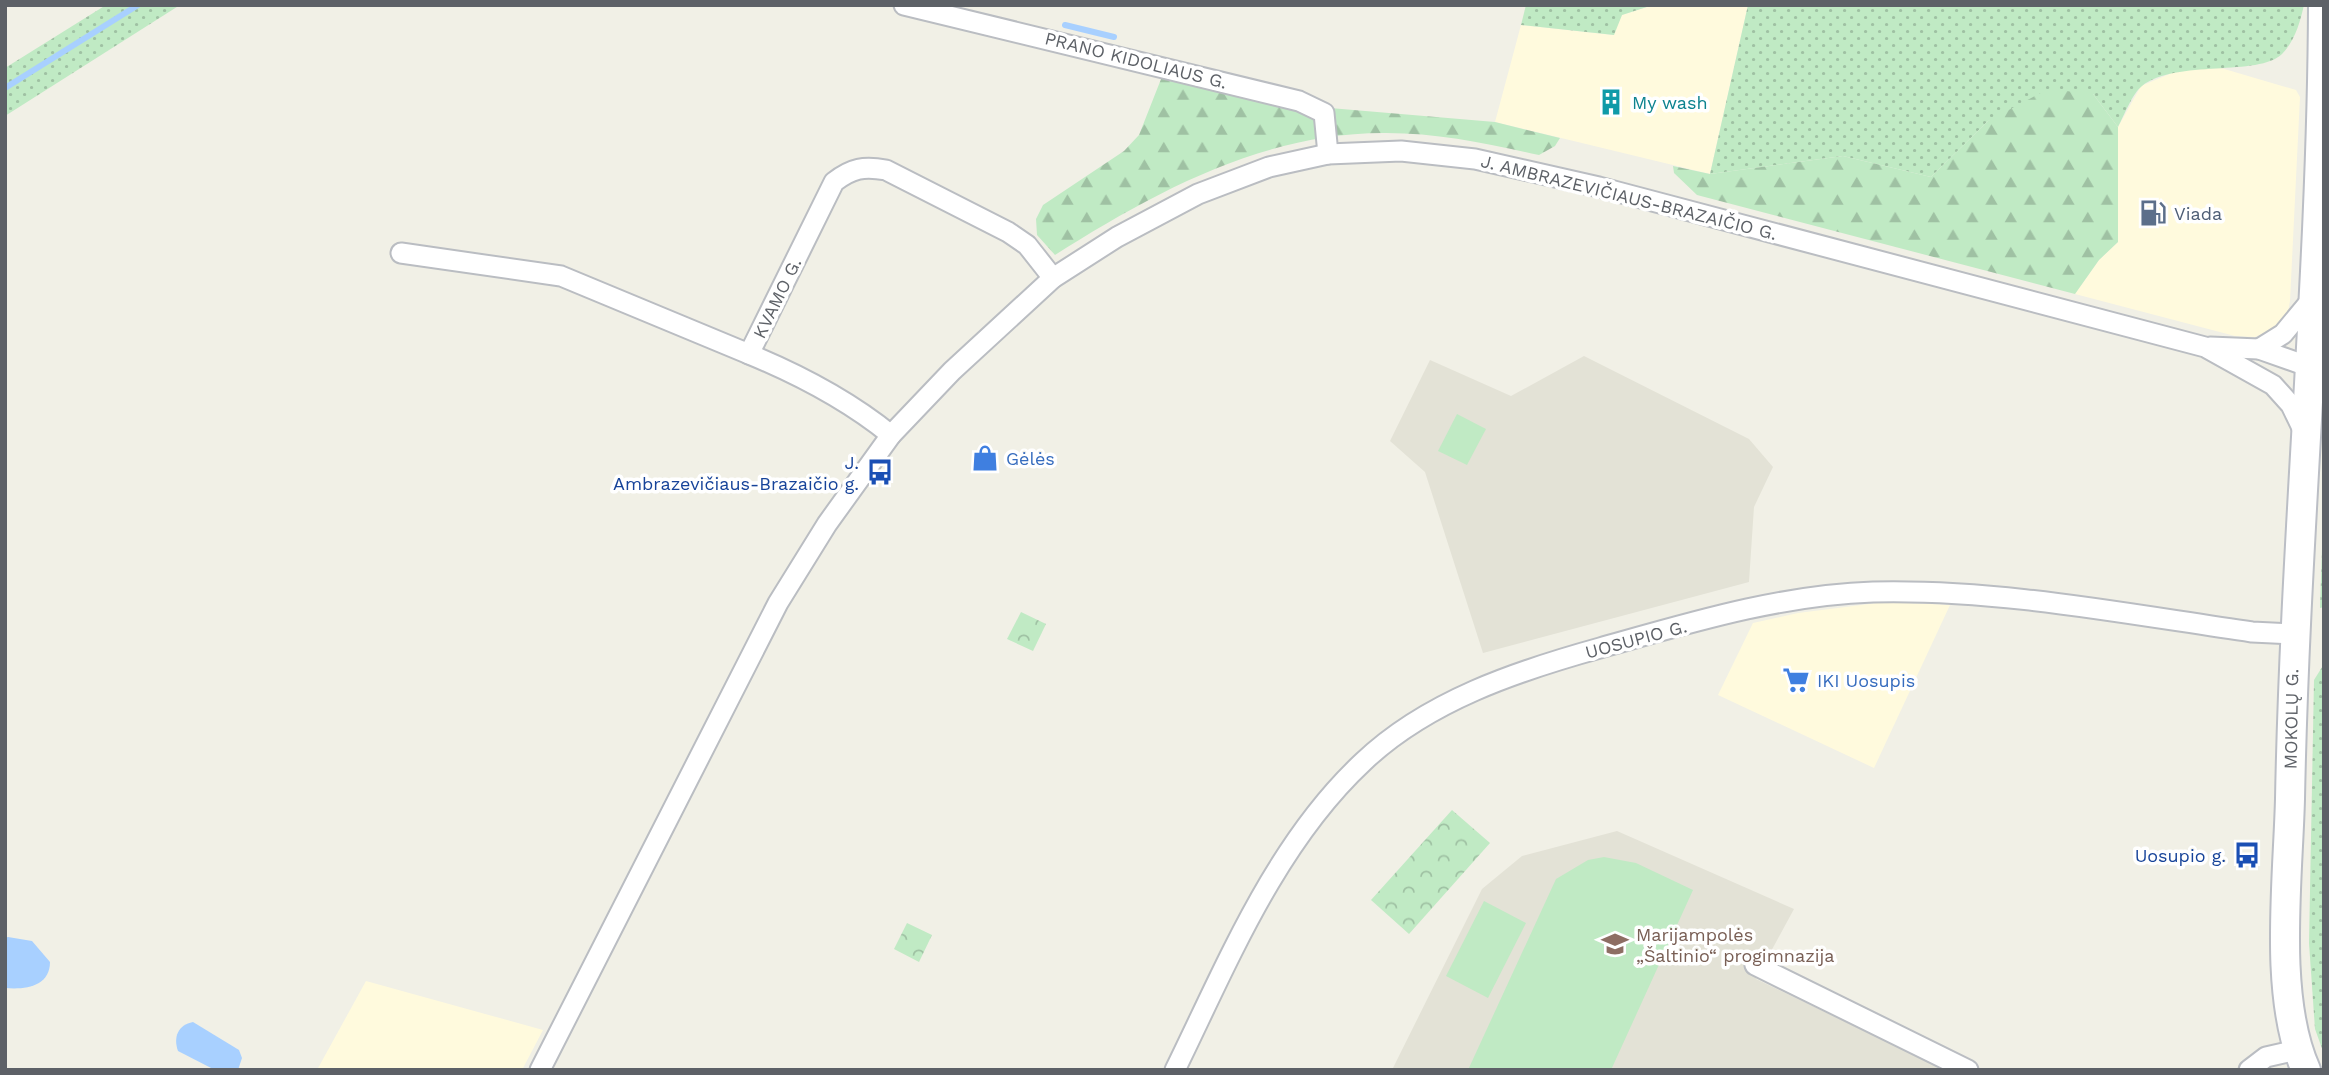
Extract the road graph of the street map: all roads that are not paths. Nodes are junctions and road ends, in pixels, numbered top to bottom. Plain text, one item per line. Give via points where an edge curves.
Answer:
1 (904, 5) edge
2 (2323, 5) edge
3 (2324, 36) edge
4 (2323, 96) edge
5 (1328, 154) junction
6 (2320, 179) edge
7 (401, 253) dead end
8 (1053, 278) junction
9 (2312, 299) junction
10 (2205, 347) junction
11 (2259, 349) junction
12 (749, 354) junction
13 (2310, 367) junction
14 (2257, 374) junction
15 (2305, 434) junction
16 (891, 435) junction
17 (2294, 634) junction
18 (1755, 965) dead end
19 (2302, 1060) edge
20 (540, 1070) edge
21 (1175, 1070) edge
22 (1968, 1070) edge
23 (2249, 1070) edge

1 - 5 street, PRANO KIDOLIAUS G. via 1299,101 1324,113
2 - 3 main road, MOKOLŲ G.
3 - 4 main road, MOKOLŲ G.
4 - 6 main road, MOKOLŲ G.
5 - 8 street, J. AMBRAZEVIČIAUS-BRAZAIČIO G. via 1269,167 1198,194
5 - 10 street, J. AMBRAZEVIČIAUS-BRAZAIČIO G. via 1436,154 1535,171
6 - 9 main road, MOKOLŲ G.
7 - 12 street, KVAMO G. via 561,276
8 - 12 street, KVAMO G. via 1027,245 1008,232 886,170 850,170 834,182
8 - 16 street, J. AMBRAZEVIČIAUS-BRAZAIČIO G. via 952,371
9 - 11 street via 2283,334
9 - 13 main road, MOKOLŲ G.
10 - 11 street, J. AMBRAZEVIČIAUS-BRAZAIČIO G.
10 - 14 street, J. AMBRAZEVIČIAUS-BRAZAIČIO G.
11 - 13 street, J. AMBRAZEVIČIAUS-BRAZAIČIO G.
12 - 16 street via 860,410
13 - 14 street
13 - 15 main road, MOKOLŲ G.
14 - 15 street, J. AMBRAZEVIČIAUS-BRAZAIČIO G. via 2285,396
15 - 17 main road, MOKOLŲ G.
16 - 20 street, J. AMBRAZEVIČIAUS-BRAZAIČIO G. via 806,556 771,615
17 - 19 main road, MOKOLŲ G. via 2286,948 2288,997
17 - 21 street, UOSUPIO G. via 2001,597 1870,592 1786,601 1669,629 1475,690 1392,736 1337,789 1252,914
18 - 22 street
19 - 23 street via 2266,1057

